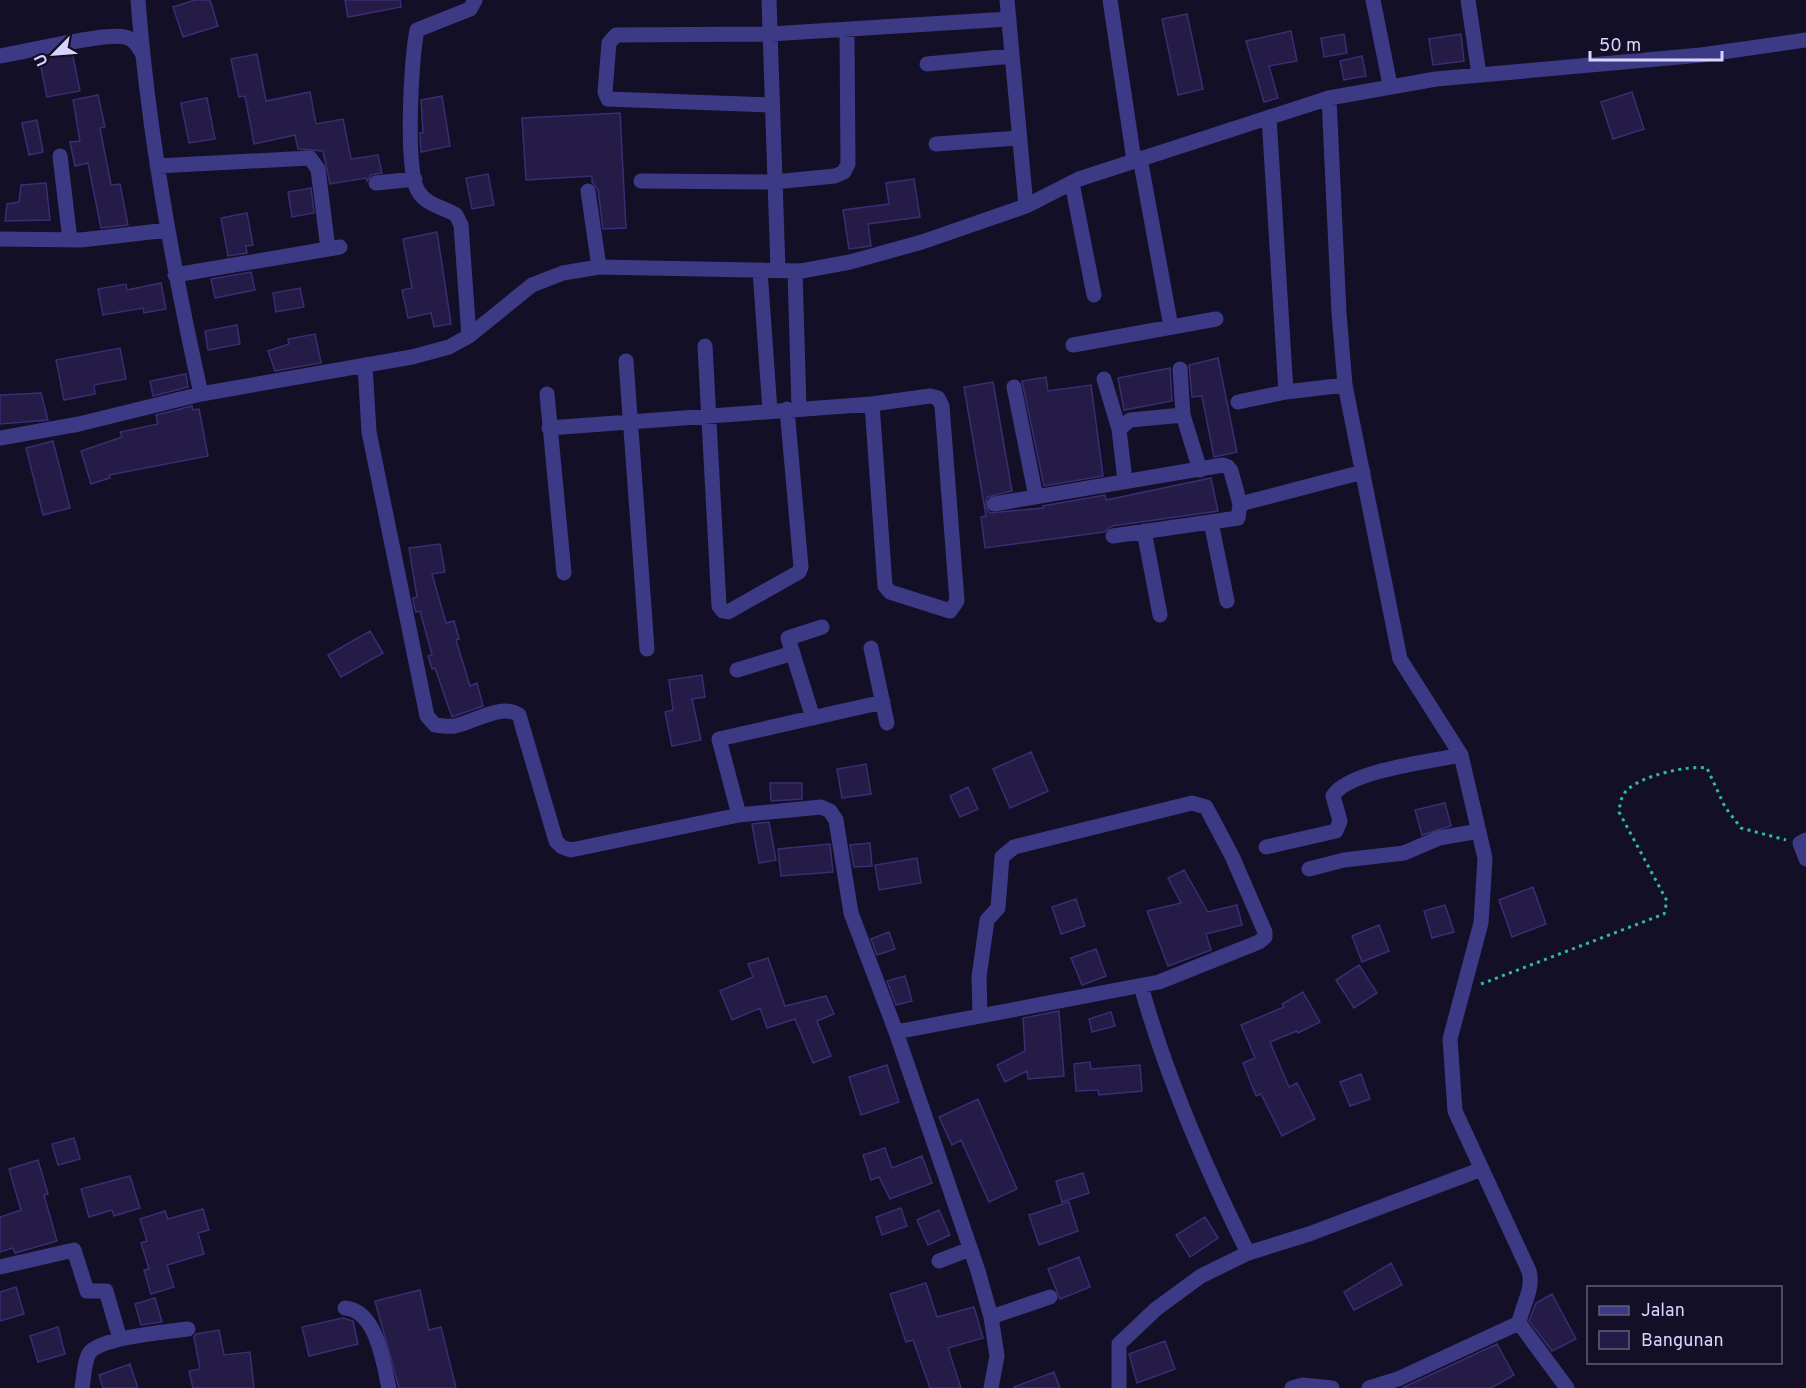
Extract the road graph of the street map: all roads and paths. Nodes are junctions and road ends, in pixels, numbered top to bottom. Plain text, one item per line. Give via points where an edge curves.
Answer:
1 (138, 0) edge
2 (475, 0) edge
3 (769, 0) edge
4 (1007, 0) edge
5 (1110, 0) edge
6 (1373, 0) edge
7 (1468, 0) edge
8 (1009, 19) junction
9 (848, 30) junction
10 (770, 34) junction
11 (1806, 40) edge
12 (142, 53) junction
13 (0, 56) edge
14 (1012, 56) junction
15 (927, 64) dead end
16 (1479, 74) junction
17 (1390, 85) junction
18 (1329, 98) junction
19 (771, 105) junction
20 (1269, 117) junction
21 (1019, 138) junction
22 (936, 144) dead end
23 (60, 156) dead end
24 (1137, 159) junction
25 (157, 166) junction
26 (415, 179) junction
27 (641, 182) dead end
28 (774, 182) junction
29 (376, 183) dead end
30 (1072, 183) junction
31 (588, 191) dead end
32 (1026, 206) junction
33 (168, 230) junction
34 (0, 239) edge
35 (69, 240) junction
36 (599, 267) junction
37 (760, 270) junction
38 (778, 270) junction
39 (795, 271) junction
40 (175, 275) junction
41 (1094, 295) dead end
42 (1216, 319) dead end
43 (1171, 327) junction
44 (469, 336) junction
45 (1073, 345) dead end
46 (705, 346) dead end
47 (626, 361) dead end
48 (364, 365) junction
49 (1180, 369) dead end
50 (1104, 379) dead end
51 (1346, 385) junction
52 (1014, 387) dead end
53 (1286, 392) junction
54 (201, 394) junction
55 (547, 394) dead end
56 (1238, 402) dead end
57 (872, 404) junction
58 (793, 409) junction
59 (770, 411) junction
60 (1183, 415) junction
61 (710, 416) junction
62 (630, 422) junction
63 (549, 428) junction
64 (1119, 429) junction
65 (0, 438) edge
66 (1200, 470) junction
67 (1363, 472) junction
68 (1125, 481) junction
69 (1036, 497) junction
70 (994, 504) dead end
71 (1240, 504) junction
72 (1211, 522) junction
73 (1144, 531) junction
74 (1113, 536) dead end
75 (564, 573) dead end
76 (1227, 601) dead end
77 (1160, 615) dead end
78 (822, 627) dead end
79 (871, 648) dead end
80 (647, 649) dead end
81 (793, 653) junction
82 (737, 670) dead end
83 (883, 702) junction
84 (813, 718) junction
85 (886, 723) dead end
86 (1461, 755) junction
87 (740, 815) junction
88 (1479, 831) junction
89 (1803, 841) edge
90 (1266, 847) dead end
91 (1806, 859) edge
92 (1309, 869) dead end
93 (1141, 986) junction
94 (1463, 991) junction
95 (980, 1015) junction
96 (896, 1032) junction
97 (1482, 1169) junction
98 (970, 1250) junction
99 (1248, 1253) junction
100 (939, 1261) dead end
101 (0, 1267) edge
102 (1050, 1297) dead end
103 (345, 1308) dead end
104 (991, 1317) junction
105 (1519, 1323) junction
106 (188, 1329) dead end
107 (120, 1339) junction
108 (82, 1388) edge
109 (389, 1388) edge
110 (991, 1388) edge
111 (1119, 1388) edge
112 (1292, 1388) edge
113 (1332, 1388) edge
114 (1370, 1388) edge
115 (1567, 1388) edge

1 - 12 street
2 - 26 street via 470,9 417,30 411,106
3 - 10 street
4 - 8 street
5 - 24 street
6 - 17 street
7 - 16 street
8 - 9 street
8 - 14 street
9 - 10 street
9 - 28 street via 848,164 836,176
10 - 19 street
10 - 19 street via 616,35 609,43 605,92 608,99 618,101
11 - 16 street via 1701,55
12 - 13 street via 132,40 123,36
12 - 25 street
14 - 15 street
14 - 21 street
16 - 17 street
17 - 18 street
18 - 20 street
18 - 51 street
19 - 28 street
20 - 24 street
20 - 53 street
21 - 22 street
21 - 32 street
23 - 35 street
24 - 30 street
24 - 43 street
25 - 33 street
25 - 40 street via 310,158 318,169 334,248
26 - 29 street
26 - 44 street via 417,190 427,202 456,215 461,225
27 - 28 street
28 - 38 street
30 - 32 street
30 - 41 street
31 - 36 street
32 - 39 street via 922,242 850,262
33 - 35 street
33 - 40 street
34 - 35 street
36 - 37 street
36 - 44 street via 563,273 532,285
37 - 38 street
37 - 59 street
38 - 39 street
39 - 58 street
40 - 54 street
42 - 43 street
43 - 45 street
44 - 48 street via 449,347
46 - 61 street
47 - 62 street
48 - 54 street
48 - 87 street via 369,432 427,716 435,725 452,726 503,710 512,710 519,716 556,841 571,850
49 - 60 street
50 - 64 street
51 - 53 street
51 - 67 street
52 - 69 street
53 - 56 street
54 - 65 street via 79,424
55 - 63 street
57 - 57 street via 930,396 938,398 942,406 957,601 950,611 890,592 885,586
57 - 58 street
58 - 59 street
58 - 61 street via 801,567 799,572 728,612 719,606
59 - 61 street
60 - 64 street via 1130,420
60 - 66 street
61 - 62 street
62 - 63 street
62 - 80 street
63 - 75 street
64 - 68 street
66 - 68 street
66 - 71 street via 1228,466
67 - 71 street
67 - 86 street via 1400,659
68 - 69 street
69 - 70 street
71 - 72 street via 1238,518
72 - 73 street
72 - 76 street
73 - 74 street
73 - 77 street
78 - 81 street via 788,638
79 - 83 street
81 - 82 street
81 - 84 street
83 - 84 street
83 - 85 street
84 - 87 street via 719,739
86 - 88 street
86 - 90 street via 1356,779 1337,788 1333,796 1340,821 1336,831
87 - 96 street via 821,807 830,811 836,820 851,913
88 - 92 street via 1439,838 1404,853 1344,860
88 - 94 street via 1485,858 1481,923
89 - 91 street
89 - 94 path via 1750,833 1741,828 1732,819 1707,768 1695,766 1637,782 1625,791 1618,812 1667,901 1664,914
93 - 95 street
93 - 95 street via 1265,937 1243,880 1206,807 1192,803 1148,813 1014,847 1002,857 998,908 987,920 979,977
93 - 99 street via 1156,1042 1218,1193
94 - 97 street via 1450,1040 1455,1111
95 - 96 street
96 - 98 street
97 - 99 street
97 - 105 street via 1531,1280
98 - 100 street
98 - 104 street
99 - 111 street via 1201,1276 1156,1309 1119,1344
101 - 107 street via 74,1250 87,1291 106,1291
102 - 104 street
103 - 109 street via 365,1316
104 - 110 street via 997,1356
105 - 114 street
105 - 115 street
106 - 107 street
107 - 108 street via 92,1350
112 - 113 street

